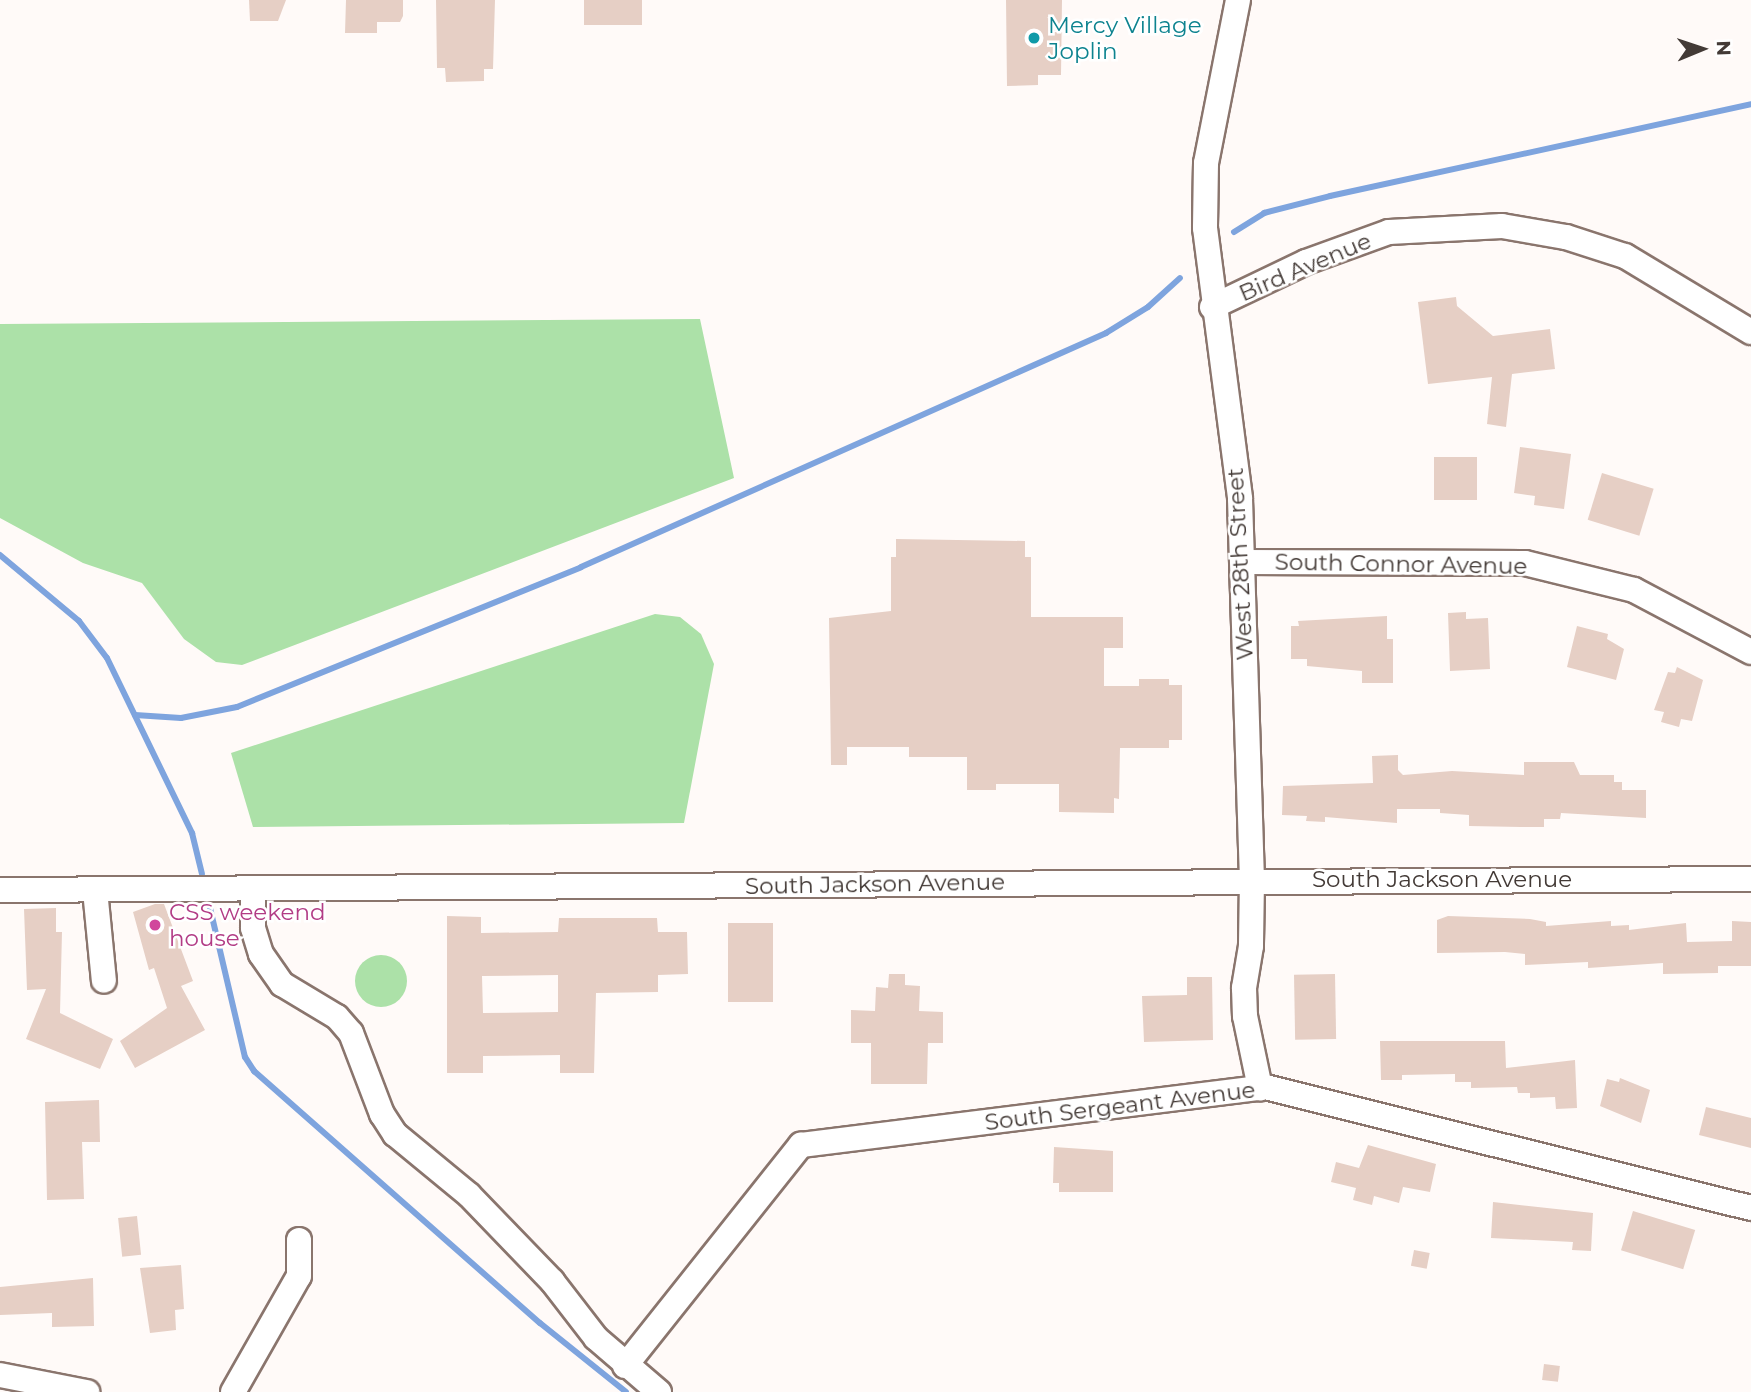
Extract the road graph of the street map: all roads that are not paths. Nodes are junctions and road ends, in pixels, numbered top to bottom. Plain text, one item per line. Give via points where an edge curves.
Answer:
1 (1238, 0) edge
2 (1212, 307) junction
3 (1751, 332) edge
4 (1243, 562) junction
5 (1751, 652) edge
6 (1751, 879) edge
7 (1252, 880) junction
8 (0, 890) edge
9 (96, 890) junction
10 (253, 891) junction
11 (104, 981) dead end
12 (1260, 1088) junction
13 (1751, 1208) edge
14 (299, 1240) dead end
15 (625, 1366) junction
16 (0, 1376) edge
17 (87, 1392) edge
18 (233, 1392) edge
19 (659, 1392) edge

1 - 2 street, West 28th Street via 1206,163 1205,228
2 - 3 street, Bird Avenue via 1306,262 1389,232 1502,226 1566,237 1625,256
2 - 4 street, West 28th Street via 1240,499
4 - 5 street, South Connor Avenue via 1525,563 1634,590
4 - 7 street, West 28th Street
6 - 7 street, South Jackson Avenue
7 - 10 street, South Jackson Avenue
7 - 12 street, West 28th Street via 1245,1016
8 - 9 street, South Jackson Avenue
9 - 10 street, South Jackson Avenue
9 - 11 street
10 - 15 street via 253,928 261,954 282,984 337,1017 351,1033 382,1114 395,1134 493,1219
12 - 13 street, South Sergeant Avenue
12 - 15 street, South Sergeant Avenue via 801,1145
14 - 18 street via 299,1276
15 - 19 street
16 - 17 street

